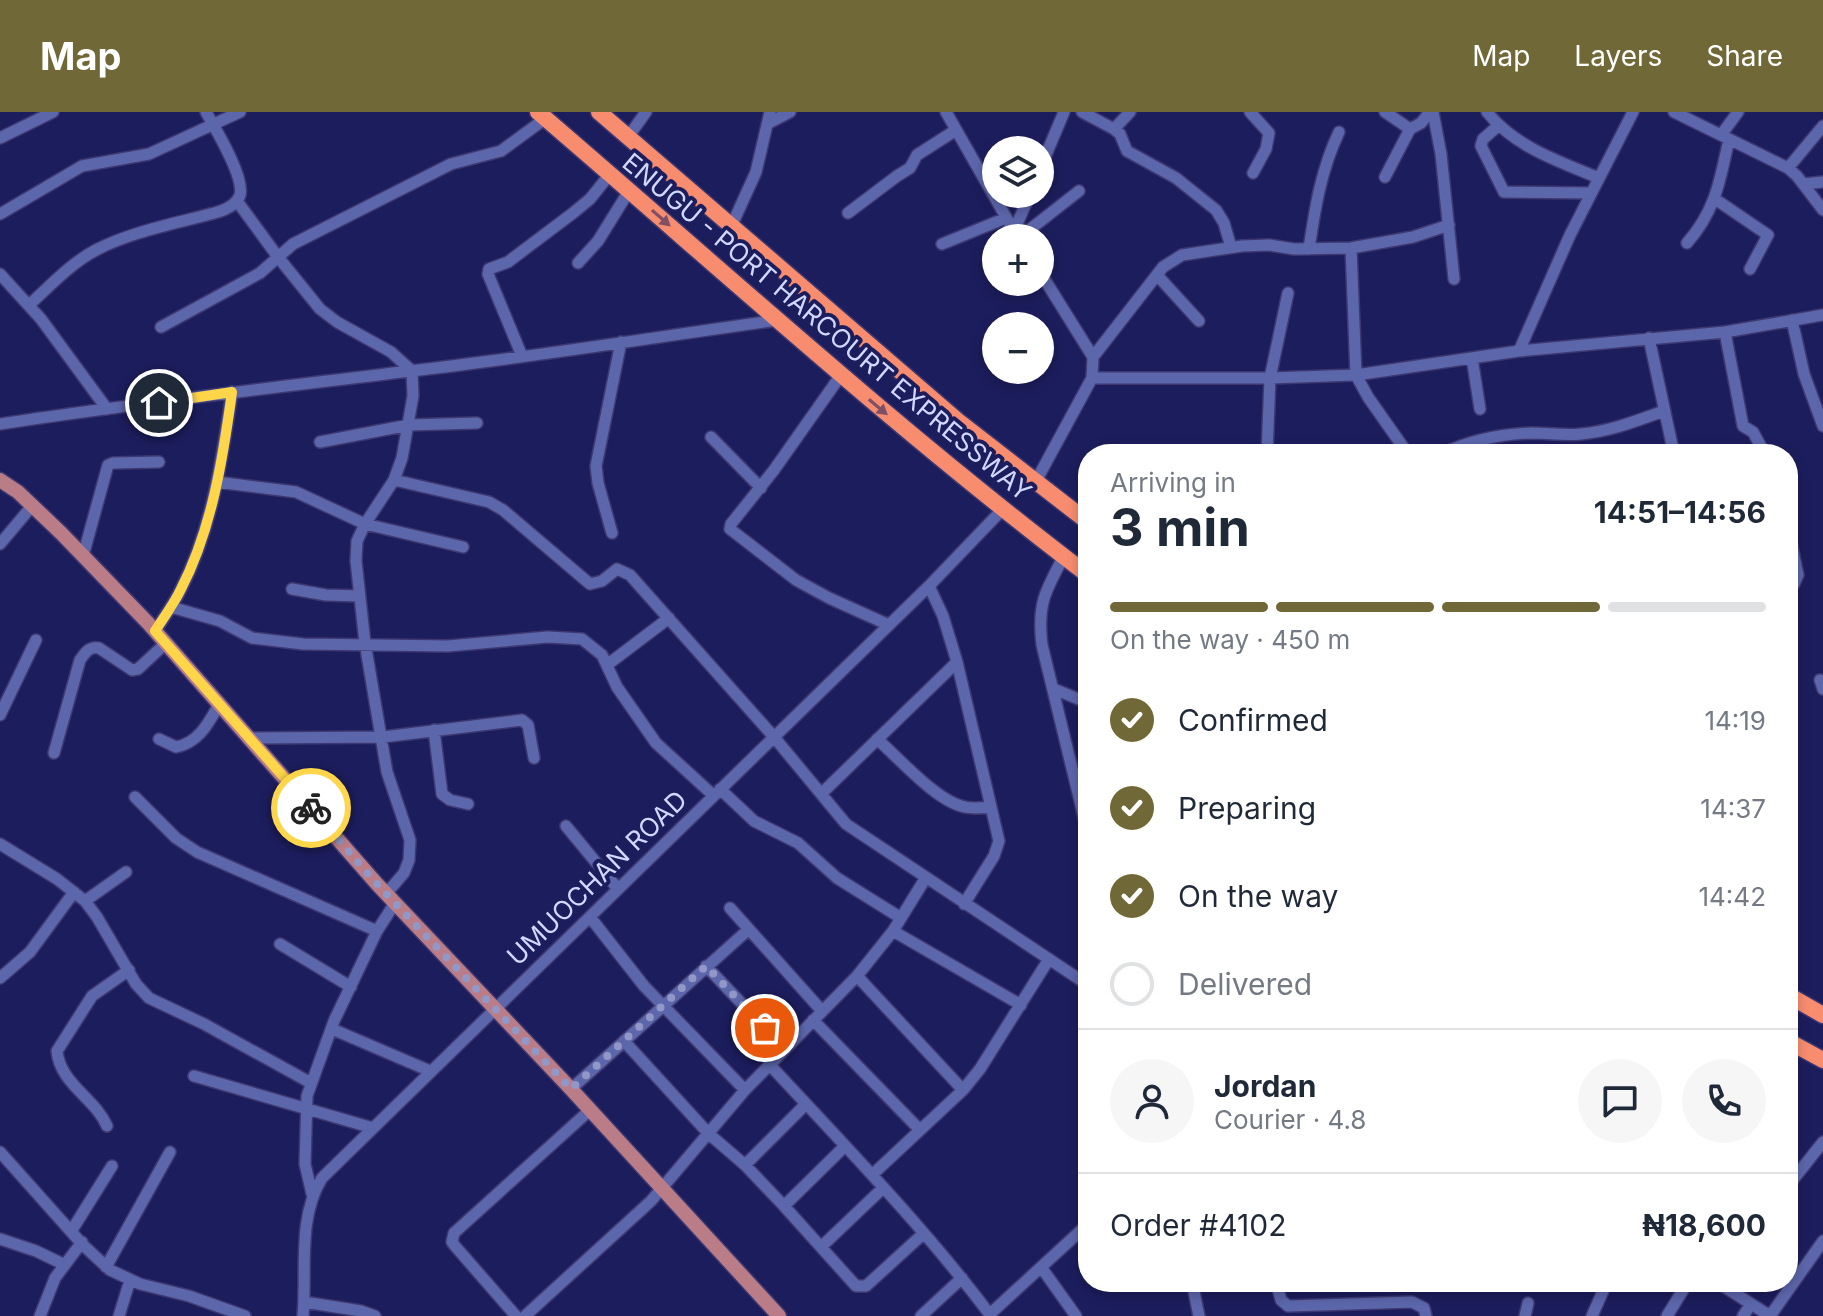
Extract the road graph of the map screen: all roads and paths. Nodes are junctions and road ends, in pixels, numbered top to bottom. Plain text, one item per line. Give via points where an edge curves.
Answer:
1 (53, 112) edge
2 (206, 112) edge
3 (240, 112) edge
4 (599, 112) edge
5 (646, 112) edge
6 (790, 112) edge
7 (946, 112) edge
8 (1064, 112) edge
9 (1082, 112) edge
10 (1130, 112) edge
11 (1250, 112) edge
12 (1385, 112) edge
13 (1432, 112) edge
14 (1487, 112) edge
15 (1633, 112) edge
16 (1738, 112) edge
17 (1677, 113) edge
18 (542, 115) edge
19 (770, 118) edge
20 (213, 124) junction
21 (1416, 126) junction
22 (1498, 126) junction
23 (1823, 126) edge
24 (1114, 129) junction
25 (1437, 129) junction
26 (956, 130) junction
27 (1339, 132) dead end
28 (1054, 136) edge
29 (628, 137) junction
30 (1725, 137) junction
31 (0, 138) edge
32 (1788, 168) junction
33 (1253, 173) dead end
34 (610, 174) junction
35 (1385, 177) dead end
36 (1599, 178) junction
37 (1823, 182) edge
38 (1803, 184) junction
39 (629, 191) junction
40 (1079, 191) dead end
41 (1591, 193) junction
42 (1715, 199) junction
43 (237, 201) junction
44 (1823, 210) edge
45 (848, 213) dead end
46 (0, 214) edge
47 (1006, 218) junction
48 (1010, 224) edge
49 (1034, 224) edge
50 (1449, 225) junction
51 (731, 227) junction
52 (1687, 243) dead end
53 (942, 244) dead end
54 (1231, 247) junction
55 (1351, 248) junction
56 (1309, 249) junction
57 (278, 257) junction
58 (578, 263) dead end
59 (1750, 269) dead end
60 (0, 274) edge
61 (1157, 275) junction
62 (1454, 279) dead end
63 (1288, 293) dead end
64 (1054, 294) edge
65 (29, 305) junction
66 (1823, 315) edge
67 (778, 320) junction
68 (1792, 320) junction
69 (1199, 321) dead end
70 (161, 327) dead end
71 (1725, 332) junction
72 (1649, 338) junction
73 (621, 342) junction
74 (1519, 351) junction
75 (522, 356) junction
76 (1093, 357) junction
77 (1472, 358) junction
78 (412, 371) junction
79 (841, 375) junction
80 (1356, 375) junction
81 (1092, 378) junction
82 (1270, 378) junction
83 (232, 392) junction
84 (107, 409) junction
85 (1480, 409) dead end
86 (1664, 411) junction
87 (477, 423) dead end
88 (0, 424) edge
89 (409, 425) junction
90 (1823, 426) edge
91 (711, 437) dead end
92 (320, 442) dead end
93 (1267, 444) edge
94 (1401, 444) edge
95 (1464, 444) edge
96 (1672, 444) edge
97 (1760, 444) edge
98 (159, 462) dead end
99 (0, 480) edge
100 (394, 480) junction
101 (1036, 481) junction
102 (217, 482) junction
103 (761, 488) junction
104 (32, 506) junction
105 (1002, 510) junction
106 (1078, 514) edge
107 (365, 524) junction
108 (612, 533) dead end
109 (0, 544) edge
110 (463, 547) dead end
111 (83, 556) junction
112 (1064, 556) junction
113 (1078, 567) edge
114 (929, 586) junction
115 (292, 589) dead end
116 (360, 596) junction
117 (171, 607) junction
118 (669, 618) junction
119 (889, 625) junction
120 (161, 637) junction
121 (36, 640) dead end
122 (365, 643) junction
123 (957, 662) junction
124 (607, 665) junction
125 (1054, 689) junction
126 (1078, 699) edge
127 (220, 703) junction
128 (0, 715) edge
129 (434, 730) junction
130 (383, 737) junction
131 (774, 737) junction
132 (250, 738) junction
133 (159, 739) dead end
134 (877, 739) junction
135 (54, 753) dead end
136 (534, 758) dead end
137 (1078, 791) edge
138 (716, 792) junction
139 (821, 794) junction
140 (135, 797) dead end
141 (468, 804) dead end
142 (991, 808) junction
143 (566, 826) dead end
144 (0, 844) edge
145 (126, 872) dead end
146 (925, 879) junction
147 (618, 889) junction
148 (74, 892) junction
149 (391, 898) junction
150 (85, 901) junction
151 (964, 904) junction
152 (730, 908) dead end
153 (590, 917) junction
154 (901, 918) junction
155 (749, 929) junction
156 (377, 931) junction
157 (893, 931) junction
158 (280, 944) dead end
159 (1049, 959) junction
160 (706, 966) junction
161 (129, 970) junction
162 (857, 976) junction
163 (0, 978) edge
164 (1078, 978) edge
165 (351, 987) junction
166 (1798, 1001) edge
167 (662, 1005) junction
168 (1021, 1005) junction
169 (494, 1007) junction
170 (818, 1015) junction
171 (1823, 1015) edge
172 (332, 1029) junction
173 (624, 1041) junction
174 (1798, 1046) edge
175 (784, 1048) junction
176 (1823, 1060) edge
177 (769, 1064) junction
178 (430, 1071) junction
179 (194, 1076) dead end
180 (311, 1083) junction
181 (571, 1089) junction
182 (745, 1090) junction
183 (963, 1090) junction
184 (806, 1104) junction
185 (306, 1108) junction
186 (590, 1110) junction
187 (107, 1126) dead end
188 (373, 1128) junction
189 (920, 1130) junction
190 (709, 1134) junction
191 (1823, 1142) edge
192 (845, 1146) junction
193 (0, 1152) edge
194 (170, 1152) dead end
195 (745, 1165) junction
196 (112, 1166) dead end
197 (1798, 1173) edge
198 (872, 1175) junction
199 (883, 1188) junction
200 (663, 1189) junction
201 (312, 1194) junction
202 (784, 1206) junction
203 (72, 1230) junction
204 (1078, 1233) edge
205 (923, 1234) junction
206 (0, 1239) edge
207 (1823, 1241) edge
208 (82, 1242) junction
209 (821, 1247) junction
210 (63, 1264) junction
211 (106, 1267) junction
212 (1041, 1267) junction
213 (1798, 1276) edge
214 (962, 1278) junction
215 (130, 1280) junction
216 (1194, 1292) edge
217 (1279, 1292) edge
218 (1603, 1292) edge
219 (1682, 1292) edge
220 (1732, 1292) edge
221 (1787, 1292) edge
222 (304, 1302) junction
223 (1528, 1303) dead end
224 (1751, 1304) junction
225 (1332, 1311) edge
226 (990, 1315) edge
227 (40, 1316) edge
228 (119, 1316) edge
229 (245, 1316) edge
230 (303, 1316) edge
231 (375, 1316) edge
232 (516, 1316) edge
233 (525, 1316) edge
234 (779, 1316) edge
235 (921, 1316) edge
236 (1076, 1316) edge
237 (1199, 1316) edge
238 (1426, 1316) edge
239 (1525, 1316) edge
240 (1592, 1316) edge
241 (1667, 1316) edge
242 (1743, 1316) edge

1 - 31 street
2 - 20 street
3 - 20 street
4 - 29 highway, ENUGU - PORT HARCOURT EXPRESSWAY
5 - 29 street
6 - 19 street
7 - 26 street
8 - 28 street
9 - 24 street
10 - 24 street
11 - 33 street via 1269,133
12 - 21 street
13 - 21 street
13 - 25 street
14 - 22 street
15 - 36 street
16 - 30 street
17 - 30 street
18 - 34 highway, ENUGU - PORT HARCOURT EXPRESSWAY
18 - 57 street via 501,151 451,164 293,244
19 - 51 street via 756,172
20 - 43 street via 240,186
20 - 46 street via 149,154 82,166
21 - 25 street
21 - 35 street
22 - 36 street via 1553,160
22 - 41 street via 1481,146 1504,192
23 - 32 street
24 - 54 street via 1127,151 1168,172 1216,210
25 - 50 street
26 - 45 street
26 - 47 street
27 - 56 street via 1319,183
29 - 51 highway, ENUGU - PORT HARCOURT EXPRESSWAY
30 - 32 street
30 - 42 street
32 - 38 street
34 - 39 highway, ENUGU - PORT HARCOURT EXPRESSWAY
34 - 75 street via 573,213 508,262 489,269
36 - 41 street
37 - 38 street
38 - 44 street
39 - 58 street
39 -> 67 highway, ENUGU - PORT HARCOURT EXPRESSWAY
40 - 49 street
41 - 74 street
42 - 52 street via 1706,221
42 - 59 street via 1768,235
43 - 57 street
43 - 65 street via 221,211 95,250
47 - 48 street
47 - 53 street
50 - 55 street
50 - 62 street
51 - 101 highway, ENUGU - PORT HARCOURT EXPRESSWAY
54 - 56 street
54 - 61 street via 1182,255
55 - 56 street
55 - 80 street
57 - 70 street via 252,278
57 - 78 street via 328,316 391,352
60 - 65 street
61 - 69 street
61 - 76 street
63 - 82 street
64 - 76 street
65 - 84 street
66 - 68 street
67 - 73 street
67 - 79 highway, ENUGU - PORT HARCOURT EXPRESSWAY
68 - 71 street
68 - 90 street
71 - 72 street
71 - 97 street via 1743,426
72 - 74 street
72 - 86 street
73 - 75 street
73 - 108 street via 596,466
74 - 77 street
75 - 78 street
76 - 81 street
77 - 80 street
77 - 85 street
78 - 83 street
78 - 89 street
79 - 103 street
79 -> 105 highway, ENUGU - PORT HARCOURT EXPRESSWAY
80 - 82 street
80 - 94 street
81 - 82 street
81 - 101 street
82 - 93 street
83 - 84 street
83 - 102 street
84 - 88 street
86 - 95 street via 1611,430 1531,433
86 - 96 street
87 - 89 street
89 - 92 street
89 - 100 street
91 - 103 street
98 - 111 street via 108,465
99 - 104 main road
100 - 107 street
100 - 118 street via 489,502 585,582 596,584 617,569 630,575
101 - 106 highway, ENUGU - PORT HARCOURT EXPRESSWAY
102 - 107 street via 296,492
102 - 117 street via 198,550
103 - 119 street via 730,529 796,580
104 - 109 street
104 - 111 main road
105 - 112 highway, ENUGU - PORT HARCOURT EXPRESSWAY
105 - 114 street, UMUOCHAN ROAD
107 - 110 street
107 - 116 street via 357,541
111 - 120 main road
112 - 113 highway, ENUGU - PORT HARCOURT EXPRESSWAY
112 - 125 street via 1040,606 1042,645
114 - 119 street, UMUOCHAN ROAD
114 - 123 street
115 - 116 street
116 - 122 street
117 - 120 street
117 - 122 street via 220,621 256,640
118 - 124 street
118 - 131 street
119 - 131 street, UMUOCHAN ROAD
120 - 127 main road
120 - 135 street via 138,669 99,648 86,651
121 - 128 street
122 - 124 street via 448,646 582,639
122 - 130 street
123 - 134 street
123 - 142 street
124 - 138 street via 656,743
125 - 126 street
125 - 137 street
127 - 132 main road
127 - 133 street via 190,742 176,747
129 - 130 street
129 - 136 street via 522,720 528,725
129 - 141 street via 442,794
130 - 132 street
130 - 149 street via 387,772 410,840 409,860
131 - 138 street, UMUOCHAN ROAD
131 - 139 street
132 - 149 main road
134 - 139 street
134 - 142 street via 952,802
138 - 147 street, UMUOCHAN ROAD
138 - 154 street via 754,821 798,843 837,878
139 - 146 street via 846,824
140 - 156 street via 197,852
142 - 151 street via 998,849
143 - 147 street
144 - 148 street
145 - 150 street
146 - 151 street
146 - 154 street
147 - 153 street, UMUOCHAN ROAD
148 - 150 street
148 - 163 street via 30,952
149 - 156 street
149 - 169 main road
150 - 161 street
151 - 159 street
152 - 155 street
153 - 167 street
153 - 169 street, UMUOCHAN ROAD
154 - 157 street
155 - 160 street
155 - 170 street
156 - 165 street
157 - 162 street
157 - 168 street
158 - 165 street
159 - 164 street
159 - 168 street
160 - 167 street
160 - 175 street
161 - 180 street via 149,998
161 - 187 street via 92,996 57,1051 70,1082
162 - 170 street
162 - 183 street
165 - 172 street
166 - 171 highway
167 - 173 street
167 - 182 street
168 - 183 street
169 - 178 street, UMUOCHAN ROAD
169 - 181 main road
170 - 175 street
170 - 189 street
172 - 178 street
172 - 180 street
173 - 181 street
173 - 190 street
174 - 176 highway
175 - 177 street
177 - 182 street
177 - 184 street
178 - 188 street, UMUOCHAN ROAD
179 - 185 street
180 - 185 street
181 - 186 main road
182 - 190 street
183 - 189 street
184 - 192 street
184 - 195 street
185 - 188 street
185 - 201 street via 305,1164
186 - 200 main road
186 - 232 street via 453,1238
188 - 201 street, UMUOCHAN ROAD
189 - 198 street
190 - 195 street
190 - 200 street
191 - 197 street
192 - 198 street
192 - 202 street
193 - 203 street
194 - 211 street
195 - 202 street
196 - 203 street
198 - 199 street
199 - 205 street
199 - 209 street
200 - 233 street
200 - 234 main road
201 - 222 street
202 - 209 street
203 - 208 street
204 - 212 street
205 - 209 street via 862,1287 851,1282
205 - 214 street
206 - 210 street
207 - 213 street
208 - 210 street
208 - 211 street
210 - 227 street
211 - 215 street
212 - 226 street
212 - 236 street
214 - 226 street
214 - 235 street
215 - 228 street
215 - 229 street
216 - 237 street
217 - 225 street via 1288,1306
218 - 240 street
219 - 241 street
220 - 224 street
221 - 224 street via 1770,1316
222 - 230 street
222 - 231 street
223 - 239 street
224 - 242 street
225 - 238 street via 1412,1302 1424,1308

